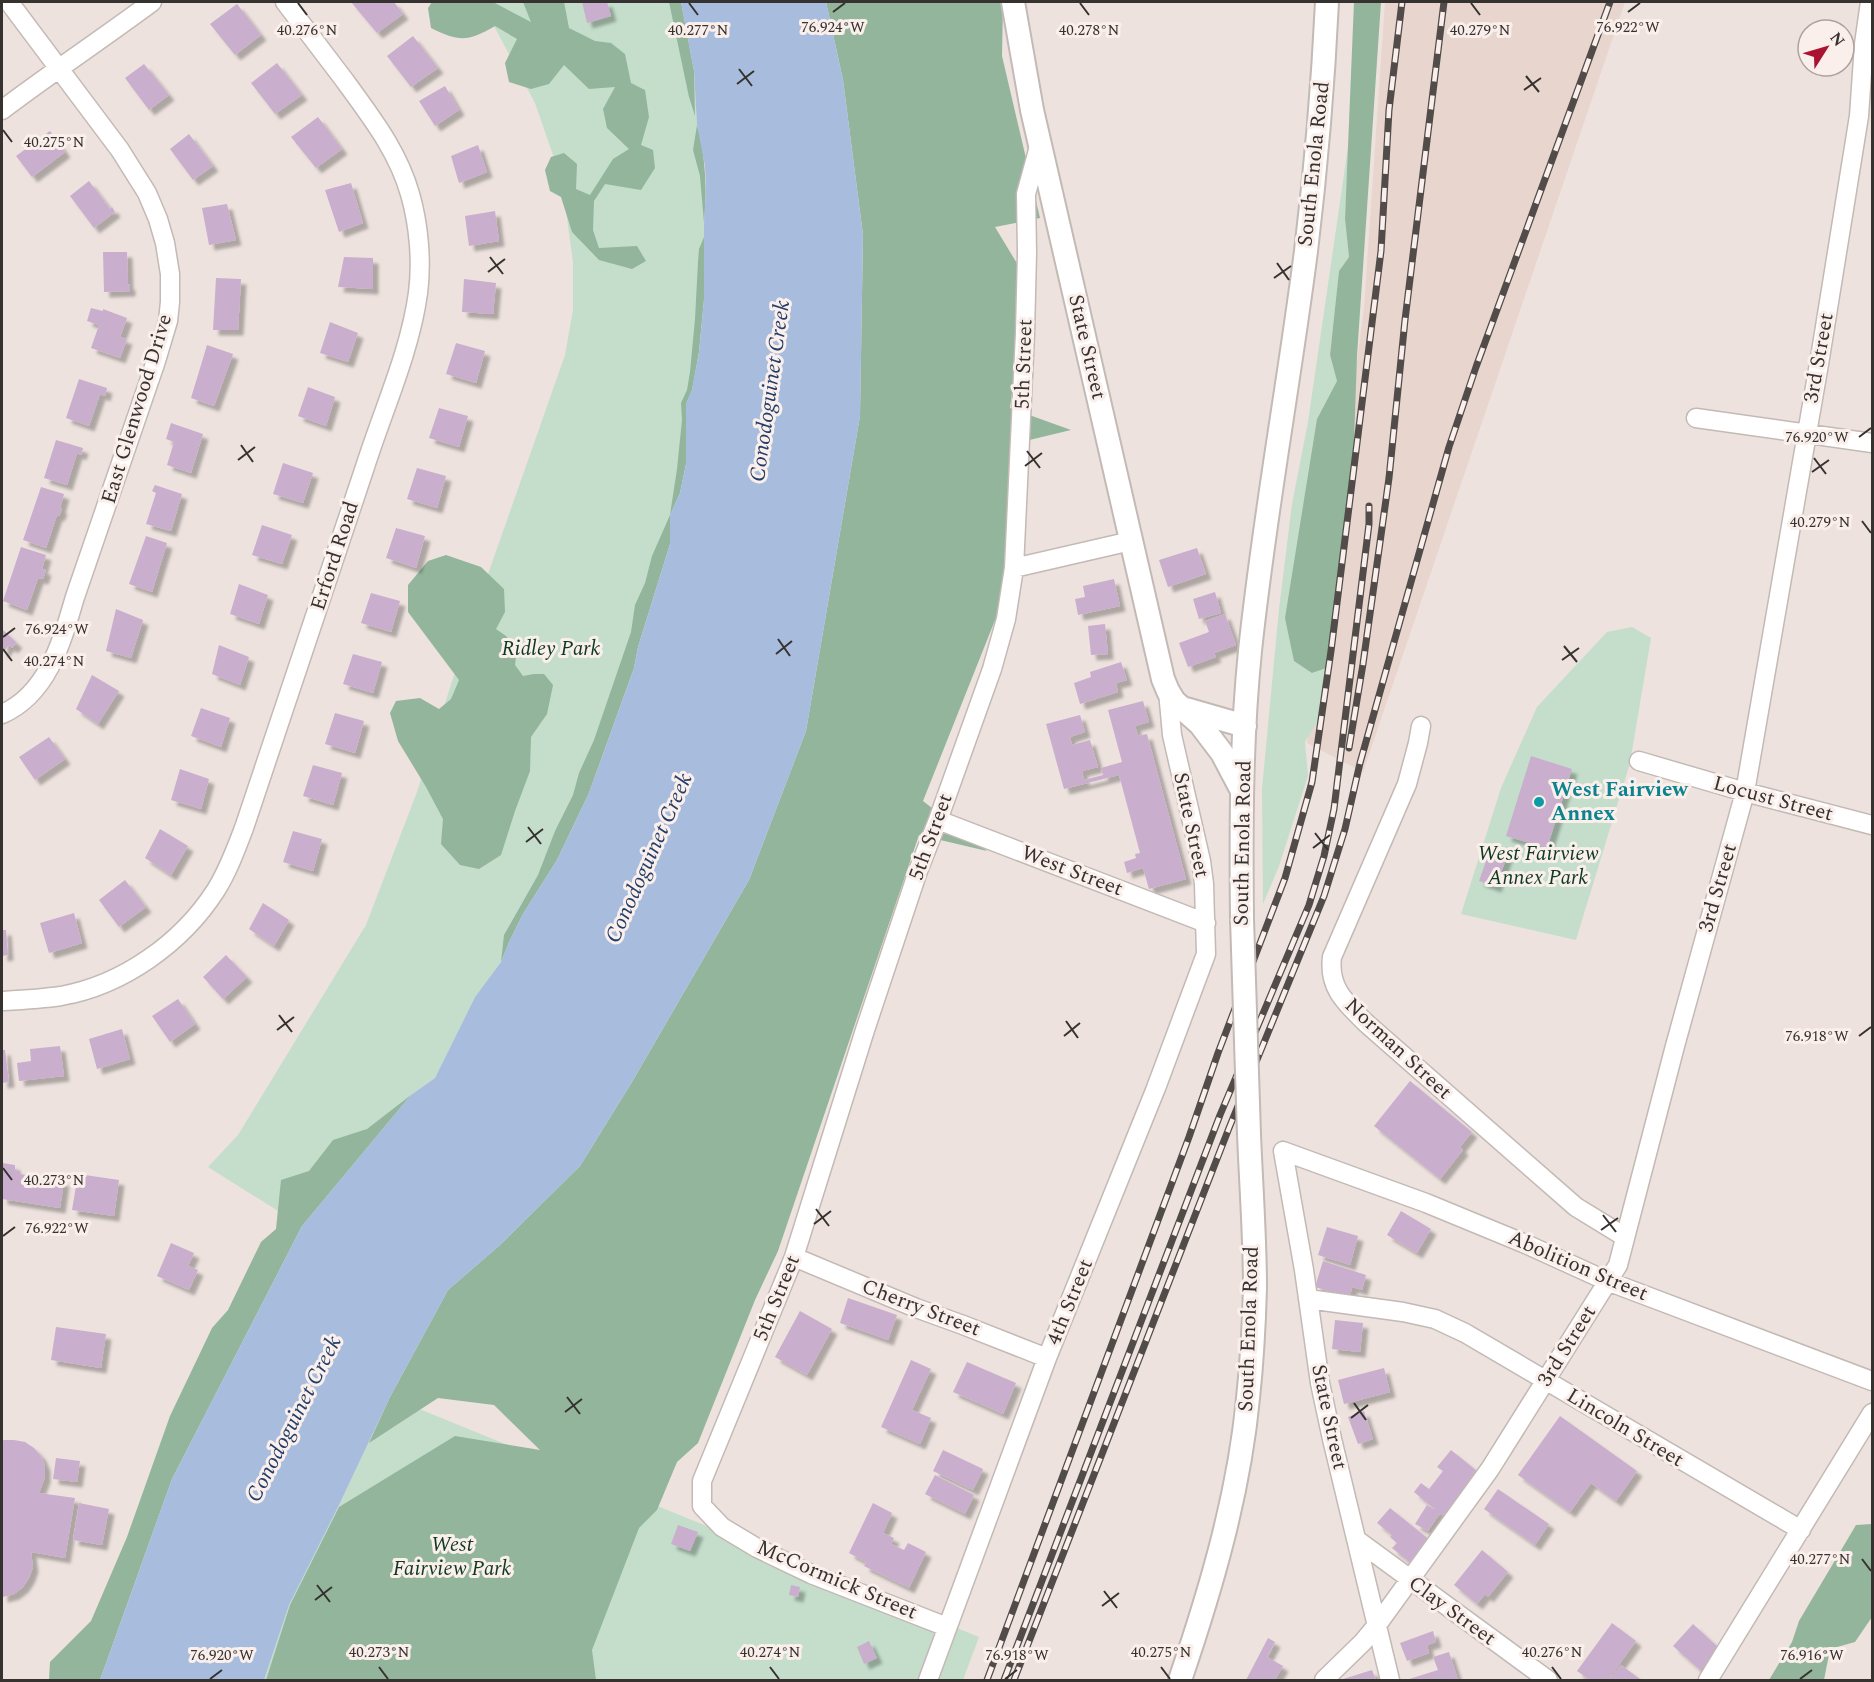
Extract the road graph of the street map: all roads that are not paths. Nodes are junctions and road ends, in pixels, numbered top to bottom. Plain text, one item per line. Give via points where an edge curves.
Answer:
1 (9, 2) edge
2 (152, 2) edge
3 (285, 2) edge
4 (1013, 2) edge
5 (1327, 2) edge
6 (1870, 2) edge
7 (57, 69) junction
8 (2, 110) edge
9 (1040, 143) junction
10 (1696, 417) dead end
11 (1806, 435) junction
12 (1872, 443) edge
13 (1131, 541) junction
14 (1014, 568) junction
15 (1168, 691) junction
16 (1184, 708) junction
17 (2, 714) edge
18 (1245, 726) junction
19 (1421, 726) dead end
20 (1639, 761) dead end
21 (1745, 792) junction
22 (1242, 793) junction
23 (938, 820) junction
24 (1872, 825) edge
25 (1206, 923) junction
26 (2, 1001) edge
27 (1283, 1151) joint
28 (1625, 1237) junction
29 (794, 1257) junction
30 (1607, 1281) junction
31 (1308, 1299) junction
32 (1047, 1358) junction
33 (1546, 1381) junction
34 (1872, 1381) edge
35 (1872, 1413) edge
36 (702, 1506) joint
37 (1801, 1530) junction
38 (1357, 1540) junction
39 (1410, 1580) junction
40 (1377, 1625) junction
41 (947, 1627) junction
42 (928, 1680) edge
43 (1180, 1680) edge
44 (1324, 1680) edge
45 (1390, 1680) edge
46 (1548, 1680) edge
47 (1707, 1680) edge

1 - 7 street, East Glenwood Drive
2 - 7 street
3 - 26 street, Erford Road via 378,126 405,177 418,237 418,293 413,321 244,828 215,892 178,936 121,975 62,996
4 - 9 main road, State Street
5 - 18 main road, South Enola Road via 1322,108 1306,253 1258,577
6 - 11 street, 3rd Street via 1859,116
7 - 8 street
7 - 17 street, East Glenwood Drive via 120,150 147,193 165,243 170,302 156,361 64,636 50,669 36,687
9 - 13 main road, State Street
9 - 14 street, 5th Street via 1026,194 1025,333
10 - 11 street
11 - 12 street
11 - 21 street, 3rd Street
13 - 14 street
13 - 15 main road, State Street
14 - 23 street, 5th Street via 1006,619 992,669
15 - 16 main road, State Street
15 - 25 street, State Street via 1172,735 1201,861
16 - 18 main road, State Street
16 - 22 main road, State Street via 1216,745
18 - 22 main road, South Enola Road
19 - 28 street, Norman Street via 1407,784 1332,957 1333,983 1344,1001 1374,1030 1576,1208
20 - 21 street, Locust Street
21 - 24 street, Locust Street
21 - 28 street, 3rd Street
22 - 43 main road, South Enola Road, bridge via 1242,919 1255,1289 1248,1400 1241,1455 1222,1540
23 - 25 street, West Street
23 - 29 street, 5th Street via 865,1030
25 - 32 street, 4th Street via 1204,963
27 - 30 street, Abolition Street via 1458,1216
27 - 31 street, State Street
28 - 30 street, 3rd Street via 1618,1265
29 - 32 street, Cherry Street
29 - 36 street, 5th Street via 702,1481
30 - 33 street, 3rd Street
30 - 34 street, Abolition Street
31 - 33 street, Lincoln Street via 1435,1319
31 - 38 street, State Street via 1320,1383
32 - 41 street, 4th Street
33 - 37 street, Lincoln Street
33 - 39 street, 3rd Street via 1490,1469
35 - 37 street
36 - 41 street, McCormick Street via 722,1527 757,1548 811,1574
37 - 47 street
38 - 39 street, Clay Street
38 - 40 street, State Street
39 - 40 street, 3rd Street
39 - 46 street, Clay Street
40 - 44 street, 3rd Street
40 - 45 street, State Street
41 - 42 street, 4th Street

